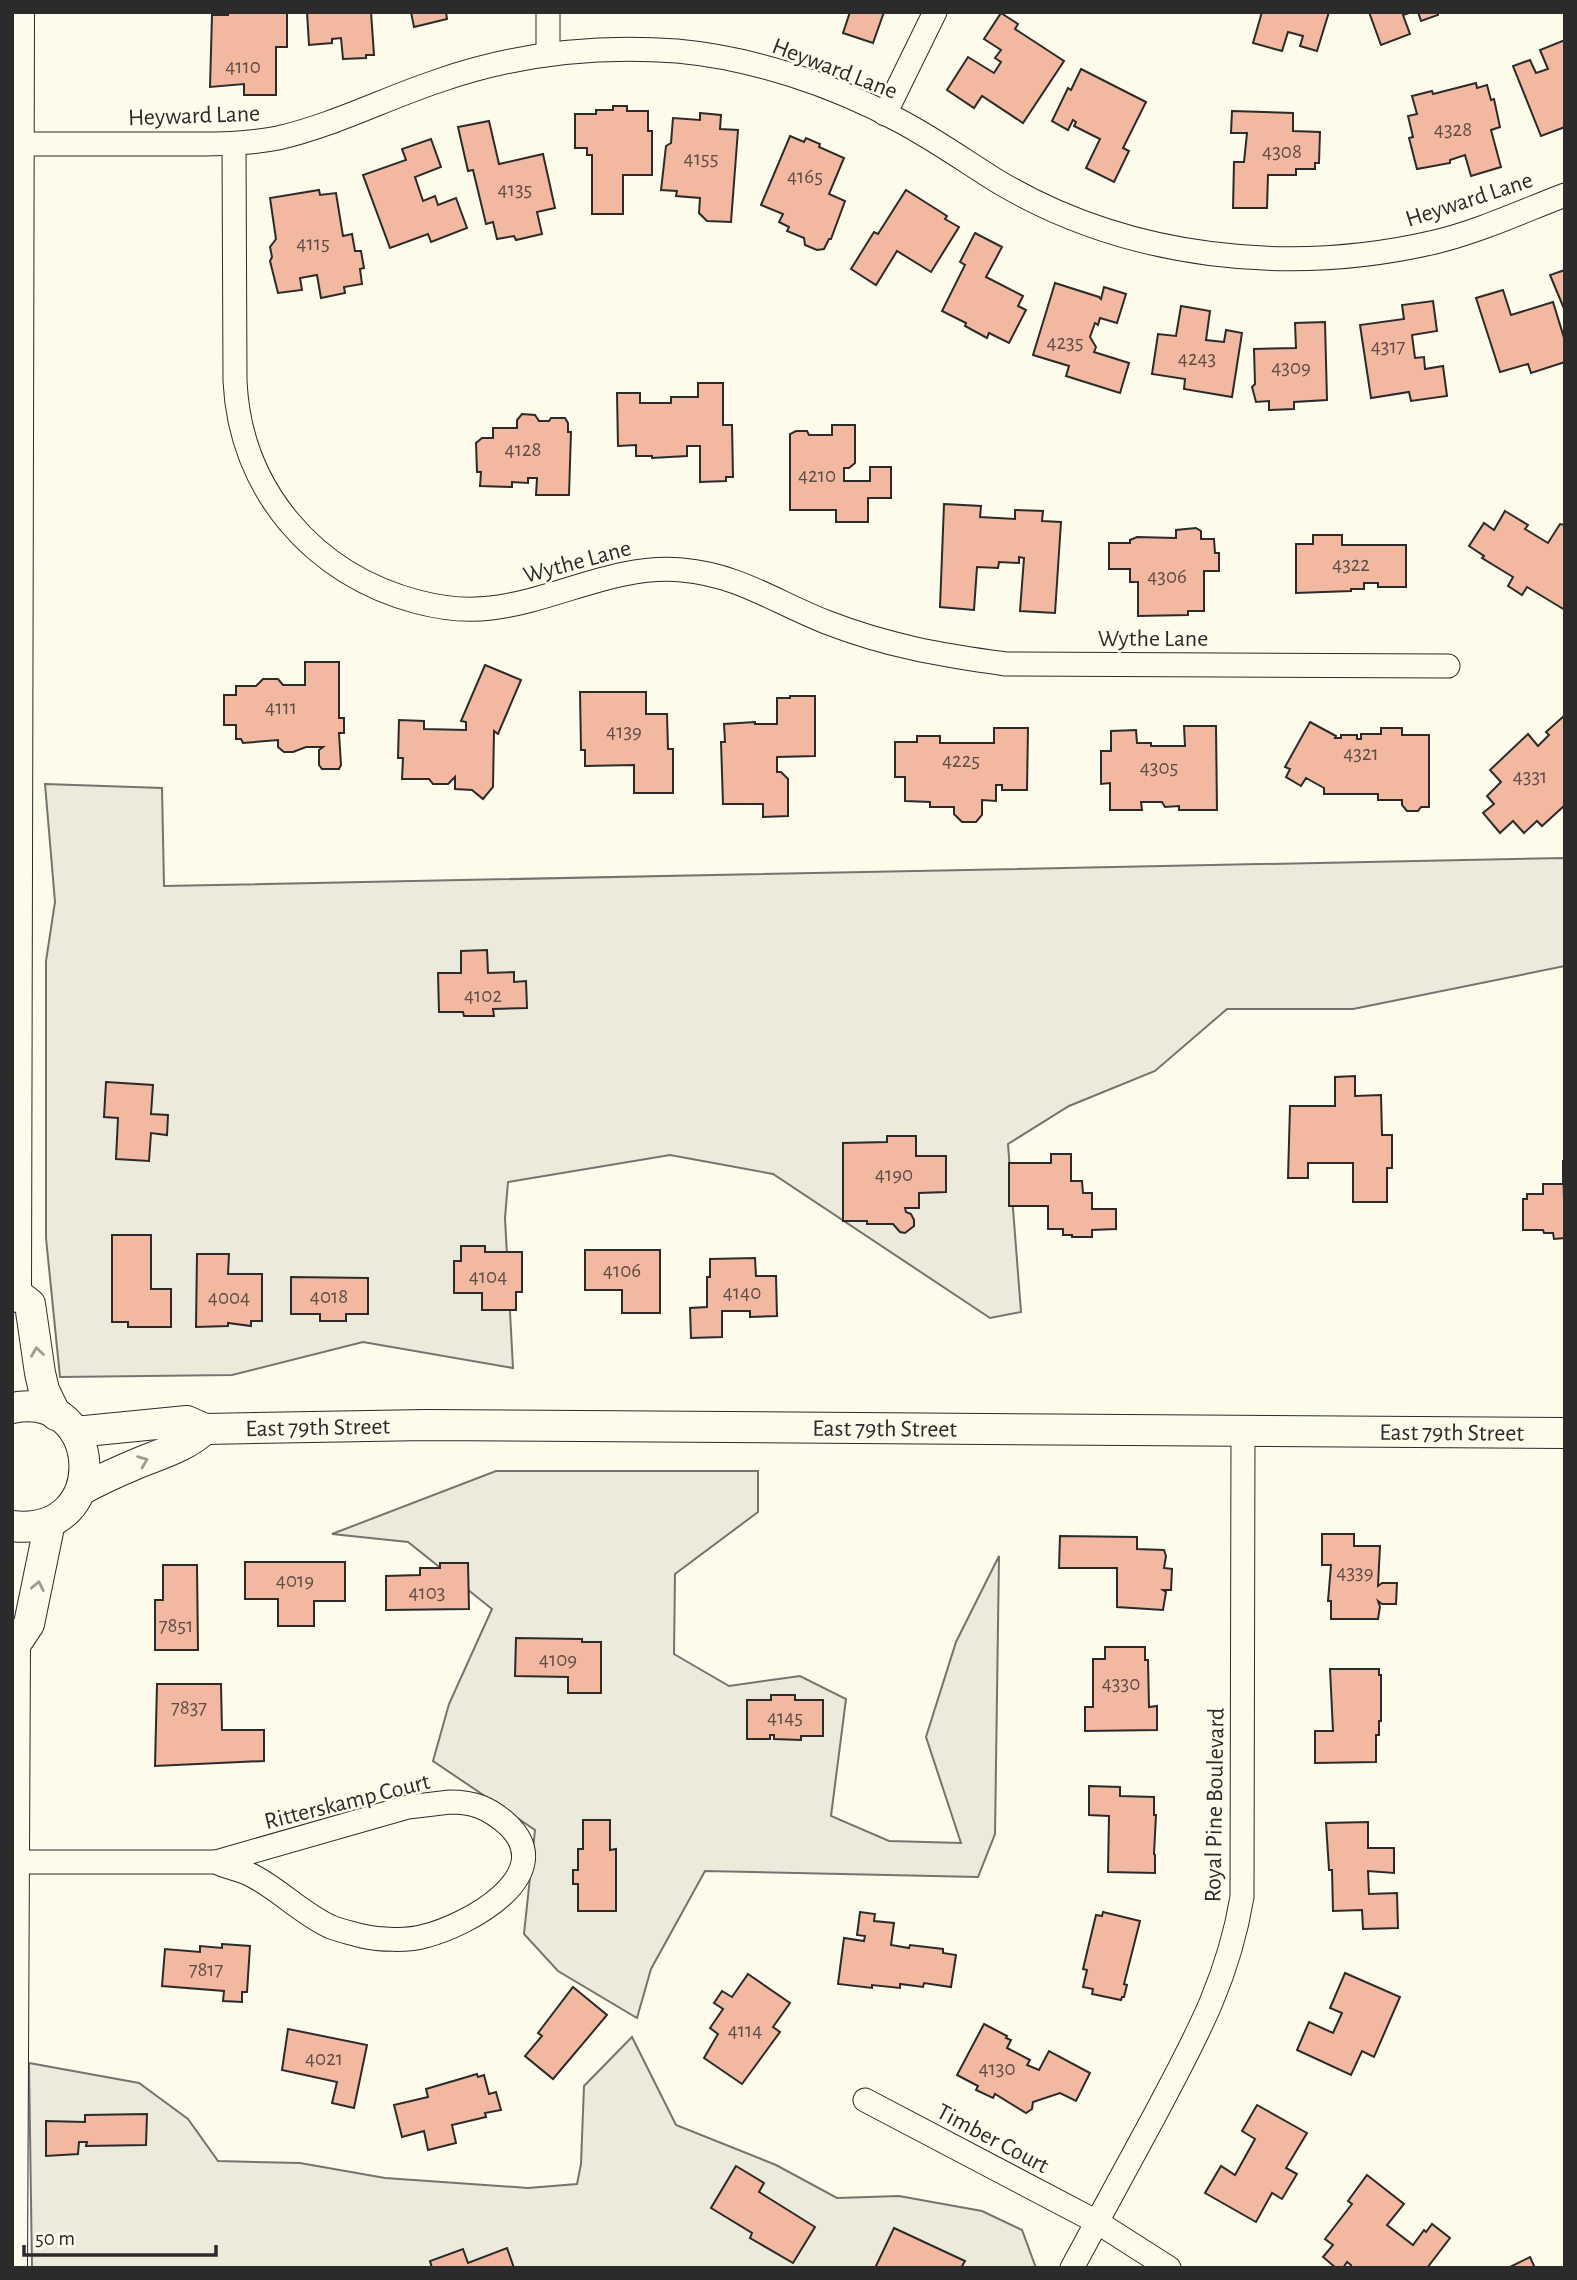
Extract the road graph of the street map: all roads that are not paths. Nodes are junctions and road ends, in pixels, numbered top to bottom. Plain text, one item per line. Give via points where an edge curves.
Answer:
1 (19, 12) edge
2 (548, 12) edge
3 (935, 12) edge
4 (548, 54) junction
5 (885, 114) junction
6 (19, 144) junction
7 (234, 144) junction
8 (1565, 195) edge
9 (15, 325) edge
10 (1448, 666) dead end
11 (14, 1295) edge
12 (12, 1408) edge
13 (65, 1423) junction
14 (205, 1429) junction
15 (1243, 1431) junction
16 (1565, 1433) edge
17 (81, 1490) junction
18 (50, 1522) junction
19 (12, 1526) edge
20 (14, 1643) edge
21 (15, 1862) junction
22 (216, 1862) junction
23 (865, 2100) dead end
24 (1097, 2222) junction
25 (12, 2268) edge
26 (1072, 2268) edge
27 (1169, 2268) edge

1 - 6 street
2 - 4 street
3 - 5 street
4 - 5 street, Heyward Lane via 613,49 695,54 776,70
4 - 7 street, Heyward Lane via 462,72 308,131
5 - 8 street, Heyward Lane via 1068,216 1147,242 1227,256 1322,259 1398,250 1438,241
6 - 7 street, Heyward Lane
6 - 9 street
7 - 10 street, Wythe Lane via 235,381 247,447 267,490 298,533 333,564 379,590 430,606 488,608 535,601 624,573 683,570 746,584 873,639 980,660
9 - 11 street
13 -> 11 street via 44,1390 30,1304
12 - 13 street, East 79th Street via 43,1409
13 - 14 street, East 79th Street via 187,1421
13 - 17 street via 85,1454
14 - 15 street, East 79th Street via 426,1425
17 -> 14 street via 184,1444
15 - 16 street, East 79th Street
15 - 24 street, Royal Pine Boulevard via 1242,1897 1238,1920 1203,2024
17 - 18 street via 64,1514
18 - 19 street
20 -> 18 street via 29,1624
20 - 21 street
21 - 22 street, Ritterskamp Court
21 - 25 street
22 - 22 street, Ritterskamp Court via 253,1876 331,1927 365,1937 399,1939 451,1928 487,1909 517,1877 522,1853 513,1830 496,1814 470,1802 450,1802 408,1807
23 - 24 street, Timber Court
24 - 26 street, Royal Pine Boulevard
24 - 27 street, Timber Court

